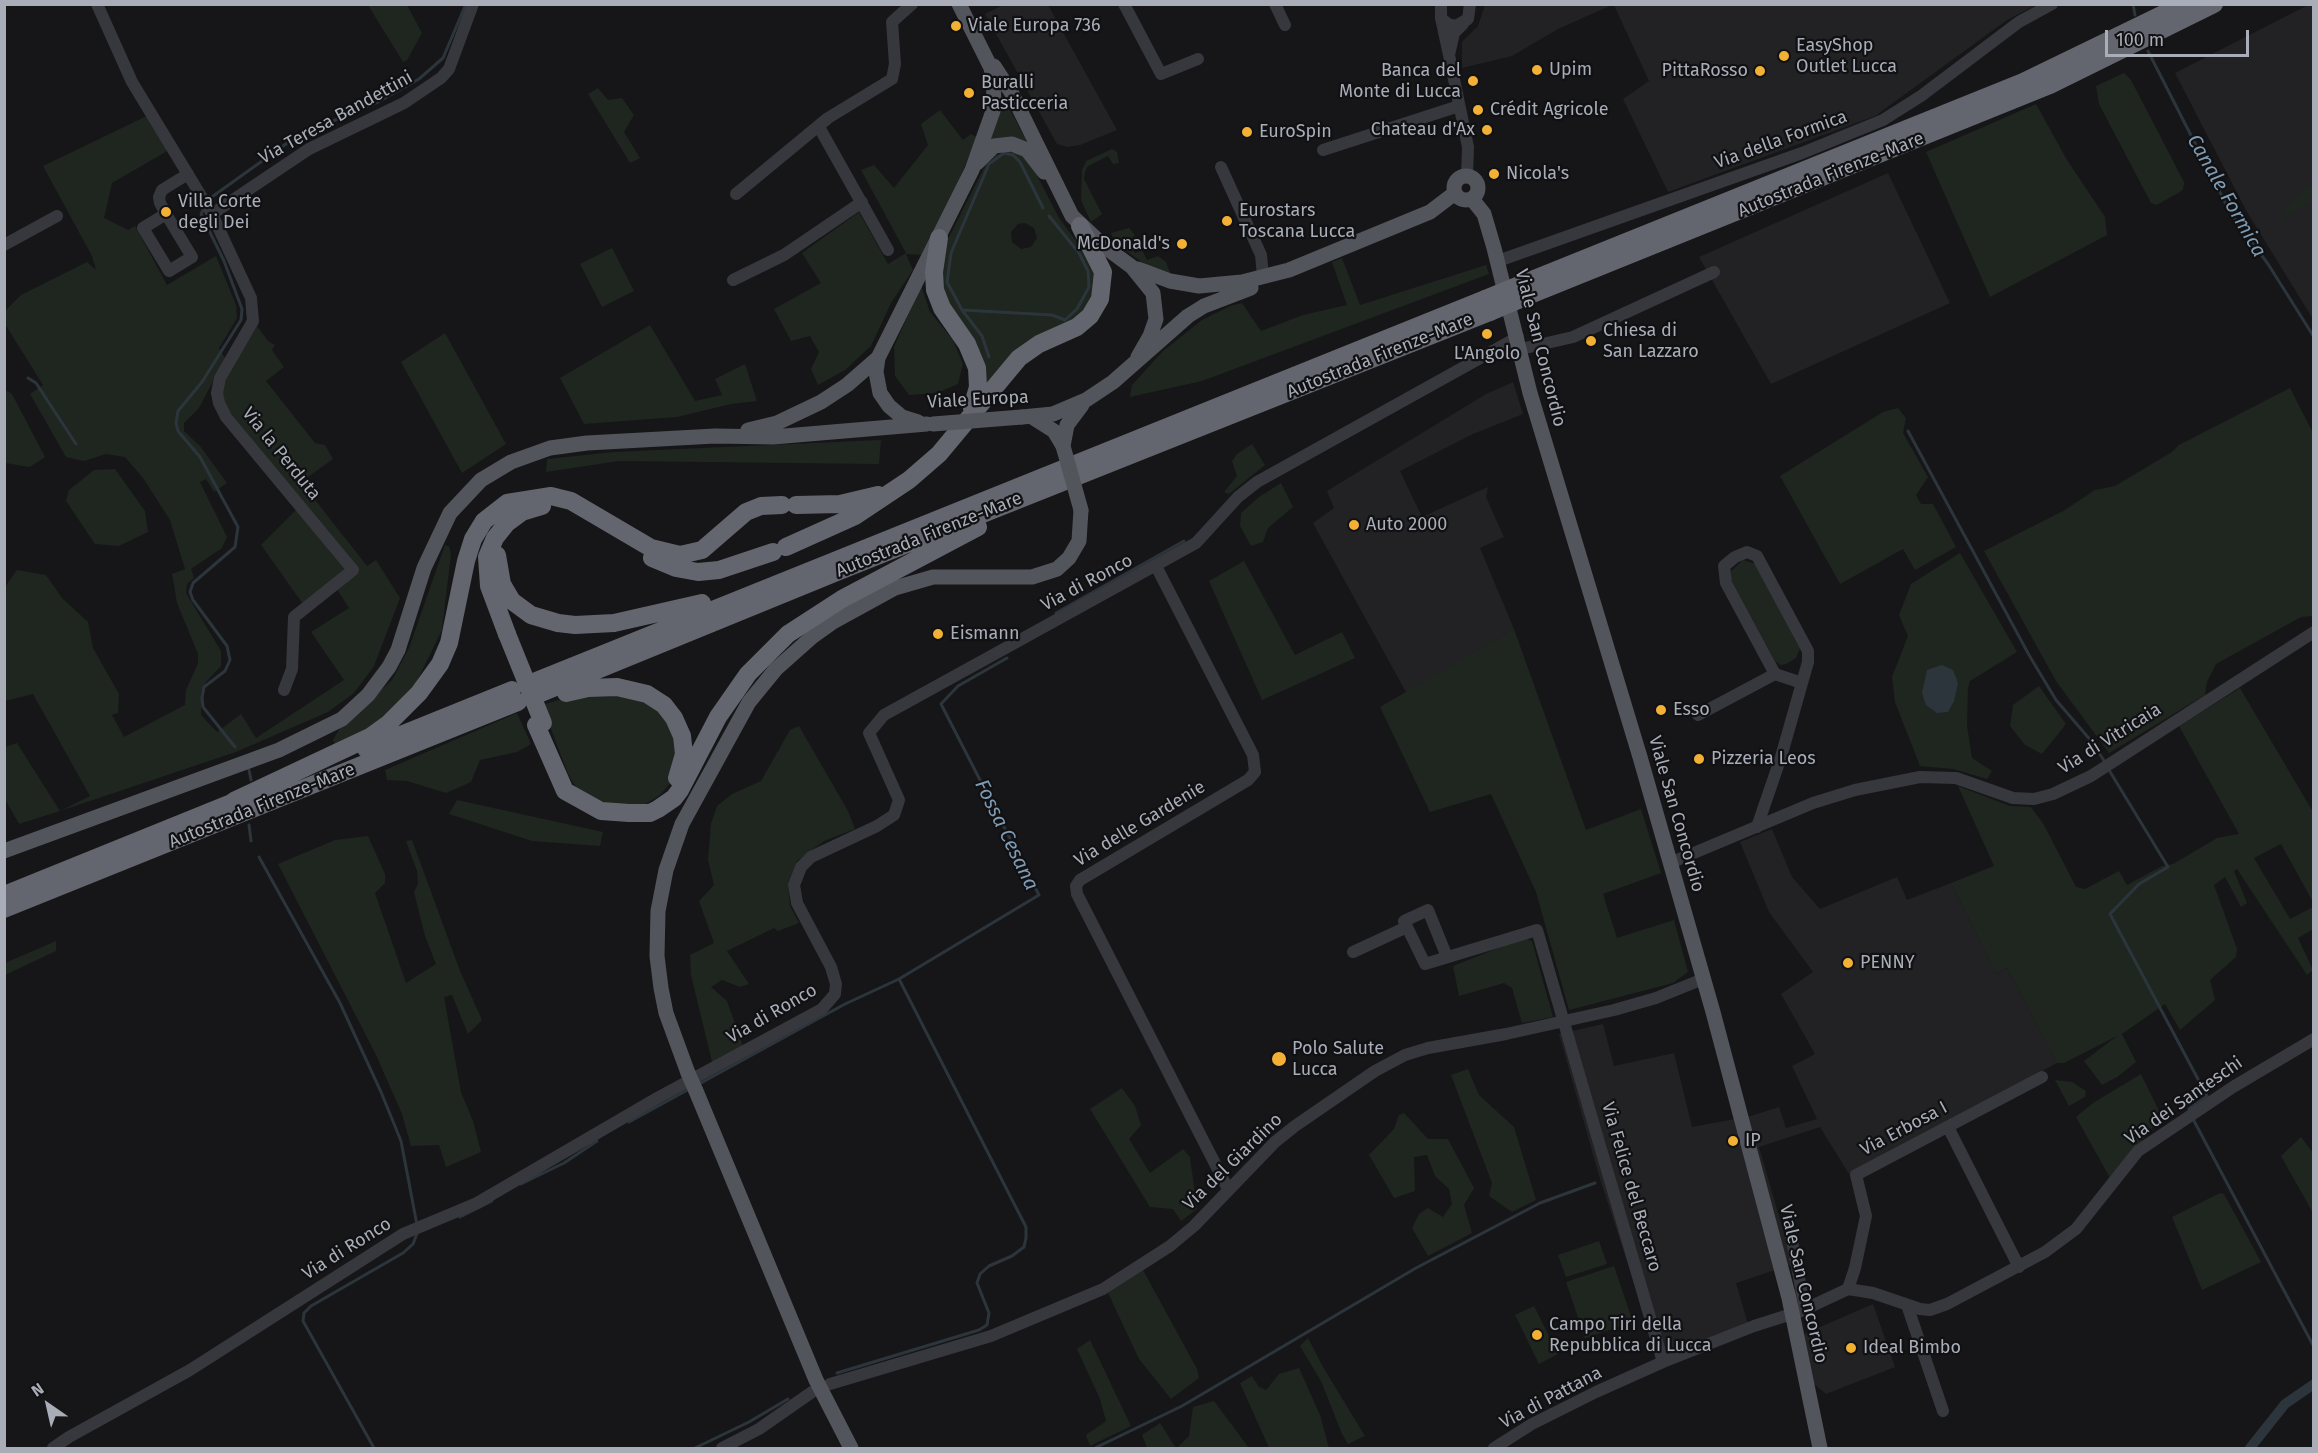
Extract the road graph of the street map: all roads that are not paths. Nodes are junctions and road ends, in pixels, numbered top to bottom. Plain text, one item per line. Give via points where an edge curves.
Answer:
1 (97, 4) edge
2 (473, 4) edge
3 (912, 4) edge
4 (959, 4) edge
5 (1124, 4) edge
6 (1275, 4) edge
7 (1441, 4) edge
8 (2052, 4) edge
9 (2184, 4) edge
10 (2214, 4) edge
11 (1470, 5) edge
12 (1441, 18) junction
13 (1463, 24) junction
14 (1285, 26) dead end
15 (986, 54) junction
16 (1449, 55) junction
17 (1198, 59) dead end
18 (1459, 106) junction
19 (819, 128) junction
20 (1323, 150) dead end
21 (1221, 168) dead end
22 (972, 170) junction
23 (188, 174) junction
24 (1467, 177) junction
25 (1455, 193) junction
26 (736, 194) dead end
27 (1060, 195) junction
28 (1472, 199) junction
29 (862, 202) junction
30 (166, 214) junction
31 (212, 214) junction
32 (57, 216) dead end
33 (1080, 226) junction
34 (939, 238) junction
35 (4, 245) edge
36 (888, 250) dead end
37 (1498, 261) junction
38 (1132, 267) junction
39 (1289, 270) junction
40 (1714, 272) dead end
41 (1263, 276) junction
42 (733, 280) dead end
43 (1527, 289) junction
44 (1487, 306) junction
45 (1519, 343) junction
46 (1138, 357) junction
47 (878, 358) junction
48 (1086, 400) junction
49 (1027, 417) junction
50 (930, 424) junction
51 (715, 436) junction
52 (953, 437) junction
53 (1063, 446) junction
54 (1057, 484) junction
55 (892, 492) junction
56 (524, 506) junction
57 (1155, 566) junction
58 (762, 587) junction
59 (2313, 632) edge
60 (1774, 674) junction
61 (1802, 684) junction
62 (284, 690) dead end
63 (540, 691) junction
64 (1698, 715) dead end
65 (234, 801) junction
66 (629, 813) junction
67 (1757, 827) junction
68 (4, 851) edge
69 (1670, 863) junction
70 (4, 895) edge
71 (4, 909) edge
72 (1407, 927) junction
73 (1353, 952) dead end
74 (1447, 957) junction
75 (1703, 979) junction
76 (1564, 1021) junction
77 (2313, 1039) edge
78 (2042, 1077) dead end
79 (1948, 1127) junction
80 (1228, 1189) junction
81 (1790, 1230) dead end
82 (2019, 1267) junction
83 (1848, 1289) junction
84 (1907, 1305) junction
85 (1798, 1312) junction
86 (1664, 1362) junction
87 (830, 1384) dead end
88 (813, 1392) dead end
89 (1943, 1411) dead end
90 (53, 1449) edge
91 (722, 1449) edge
92 (851, 1449) edge
93 (1494, 1449) edge
94 (1820, 1449) edge

1 - 23 street via 132,82
2 - 31 street, Via Teresa Bandettini via 441,78 404,103 309,149
3 - 19 street via 892,22 892,79 828,118
4 - 15 main road, Viale Europa
5 - 17 street via 1161,74
6 - 14 street
7 - 12 street, Viale San Concordio
8 - 37 street, Via della Formica via 2019,22 1883,120 1791,157
9 - 43 highway, Autostrada Firenze-Mare via 2023,82
10 - 43 highway, Autostrada Firenze-Mare via 2040,89
11 - 13 street via 1470,16
12 - 13 street via 1452,26
12 - 16 street, Viale San Concordio
13 - 16 street via 1454,33
15 - 22 main road, Viale Europa via 994,83 994,102
15 - 27 main road, Viale Europa via 1016,102
16 - 18 street, Viale San Concordio
18 - 20 street
18 - 24 street, Viale San Concordio via 1468,147
19 - 26 street
19 - 29 street
21 - 41 street via 1261,255
22 - 27 main road, Viale Europa via 994,146 1016,145 1034,159
22 - 34 main road, Viale Europa
23 - 30 street via 162,190 160,203
23 - 31 street
24 - 25 main road via 1456,182
24 - 28 main road, Viale San Concordio via 1478,185
25 - 28 main road via 1464,200
25 - 39 main road, Viale Europa via 1430,212
27 - 33 main road, Viale Europa
28 - 37 main road, Viale San Concordio via 1484,214
29 - 36 street
29 - 42 street via 784,255
30 - 30 street via 143,228 168,271 192,257
31 - 62 street, Via la Perduta via 251,298 254,319 220,378 219,403 226,417 353,570 294,617 292,669
32 - 35 street
33 - 38 main road, Viale Europa
33 - 52 highway via 1103,272 1103,290 1096,308 1077,327 1019,358
34 - 47 main road, Viale Europa
34 - 52 highway via 935,290 946,315 972,353 978,378 973,406
37 - 45 main road, Viale San Concordio
38 - 41 main road, Viale Europa via 1170,281 1199,286 1221,286
38 - 46 main road, Viale Europa via 1150,287 1156,311 1154,329
39 - 41 main road, Viale Europa
39 - 46 main road, Viale Europa via 1204,306
40 - 45 street, Via di Ronco via 1573,337
43 - 44 highway, Autostrada Firenze-Mare, bridge
44 - 54 highway, Autostrada Firenze-Mare
44 - 58 highway, Autostrada Firenze-Mare
45 - 57 street, Via di Ronco via 1257,482 1196,543
45 - 69 main road, Viale San Concordio via 1546,447
46 - 48 main road, Viale Europa via 1113,382
47 - 50 main road, Viale Europa via 876,382 884,400 902,417
47 - 51 main road via 821,402 777,423
48 - 49 main road, Viale Europa via 1064,410
48 - 53 main road via 1067,425
49 - 50 main road, Viale Europa, bridge
49 - 53 main road via 1054,431
50 - 51 main road via 774,437
51 - 68 main road via 562,446 520,458 492,473 472,487 450,513 424,568 389,667 368,695 342,719 279,750
52 - 55 highway via 930,463
53 - 92 main road, bridge via 1082,526 1069,558 1057,569 1032,577 933,577 895,588 812,637 776,669 754,696 682,824 666,870 657,925 661,988 676,1042 816,1380
54 - 63 highway, Autostrada Firenze-Mare
54 - 66 highway via 795,628 759,661 733,695 674,798 650,813
55 - 56 highway via 838,525 719,570 686,570 652,558 571,510
55 - 56 highway via 840,504 761,506 746,512 702,550 680,555 651,548 571,501 551,496
56 - 58 highway via 499,546 499,574 513,601 544,620 575,625 614,623
56 - 65 highway via 499,508 478,529 469,548 456,618 445,652 409,705 370,737
56 - 66 highway, bridge via 495,538 486,566 503,636 566,779 585,803 601,811
57 - 80 street, Via delle Gardenie via 1253,755 1255,772 1076,886
57 - 90 street, Via di Ronco via 876,723 869,733 899,800 894,815 811,857 801,867 794,885 797,903 836,984 835,994 822,1009 653,1100 477,1203 403,1234 190,1370
58 - 63 highway, Autostrada Firenze-Mare
59 - 67 street, Via di Vitricaia via 2071,787 2034,799 2005,796 1956,778 1920,777 1848,792
60 - 61 street
60 - 61 street via 1724,576 1724,566 1747,552 1757,556 1808,651
60 - 64 street
61 - 67 street
63 - 66 highway via 617,687 646,694 670,712 684,745 680,772 665,795 646,808
65 - 70 highway, Autostrada Firenze-Mare
65 - 71 highway, Autostrada Firenze-Mare via 517,700
67 - 69 street, Via di Vitricaia
69 - 75 main road, Viale San Concordio
72 - 73 street
72 - 74 street via 1425,964
72 - 74 street via 1404,921 1428,910
74 - 76 street via 1537,930
75 - 76 street, Via del Giardino via 1656,998
75 - 85 main road, Viale San Concordio
76 - 80 street, Via del Giardino via 1405,1055 1295,1126
76 - 86 street, Via Felice del Beccaro
77 - 82 street, Via dei Santeschi via 2138,1151 2076,1229
78 - 79 street, Via Erbosa I
79 - 82 street
79 - 83 street, Via Erbosa I via 1856,1174 1866,1216
80 - 87 street, Via del Giardino via 1170,1246 1103,1289 991,1336
81 - 85 street
82 - 84 street, Via dei Santeschi via 1930,1310
83 - 84 street, Via dei Santeschi
83 - 85 street
84 - 89 street
85 - 86 street, Via di Pattana
85 - 94 main road, Viale San Concordio
86 - 93 street, Via di Pattana via 1532,1424
88 - 91 street via 759,1430

